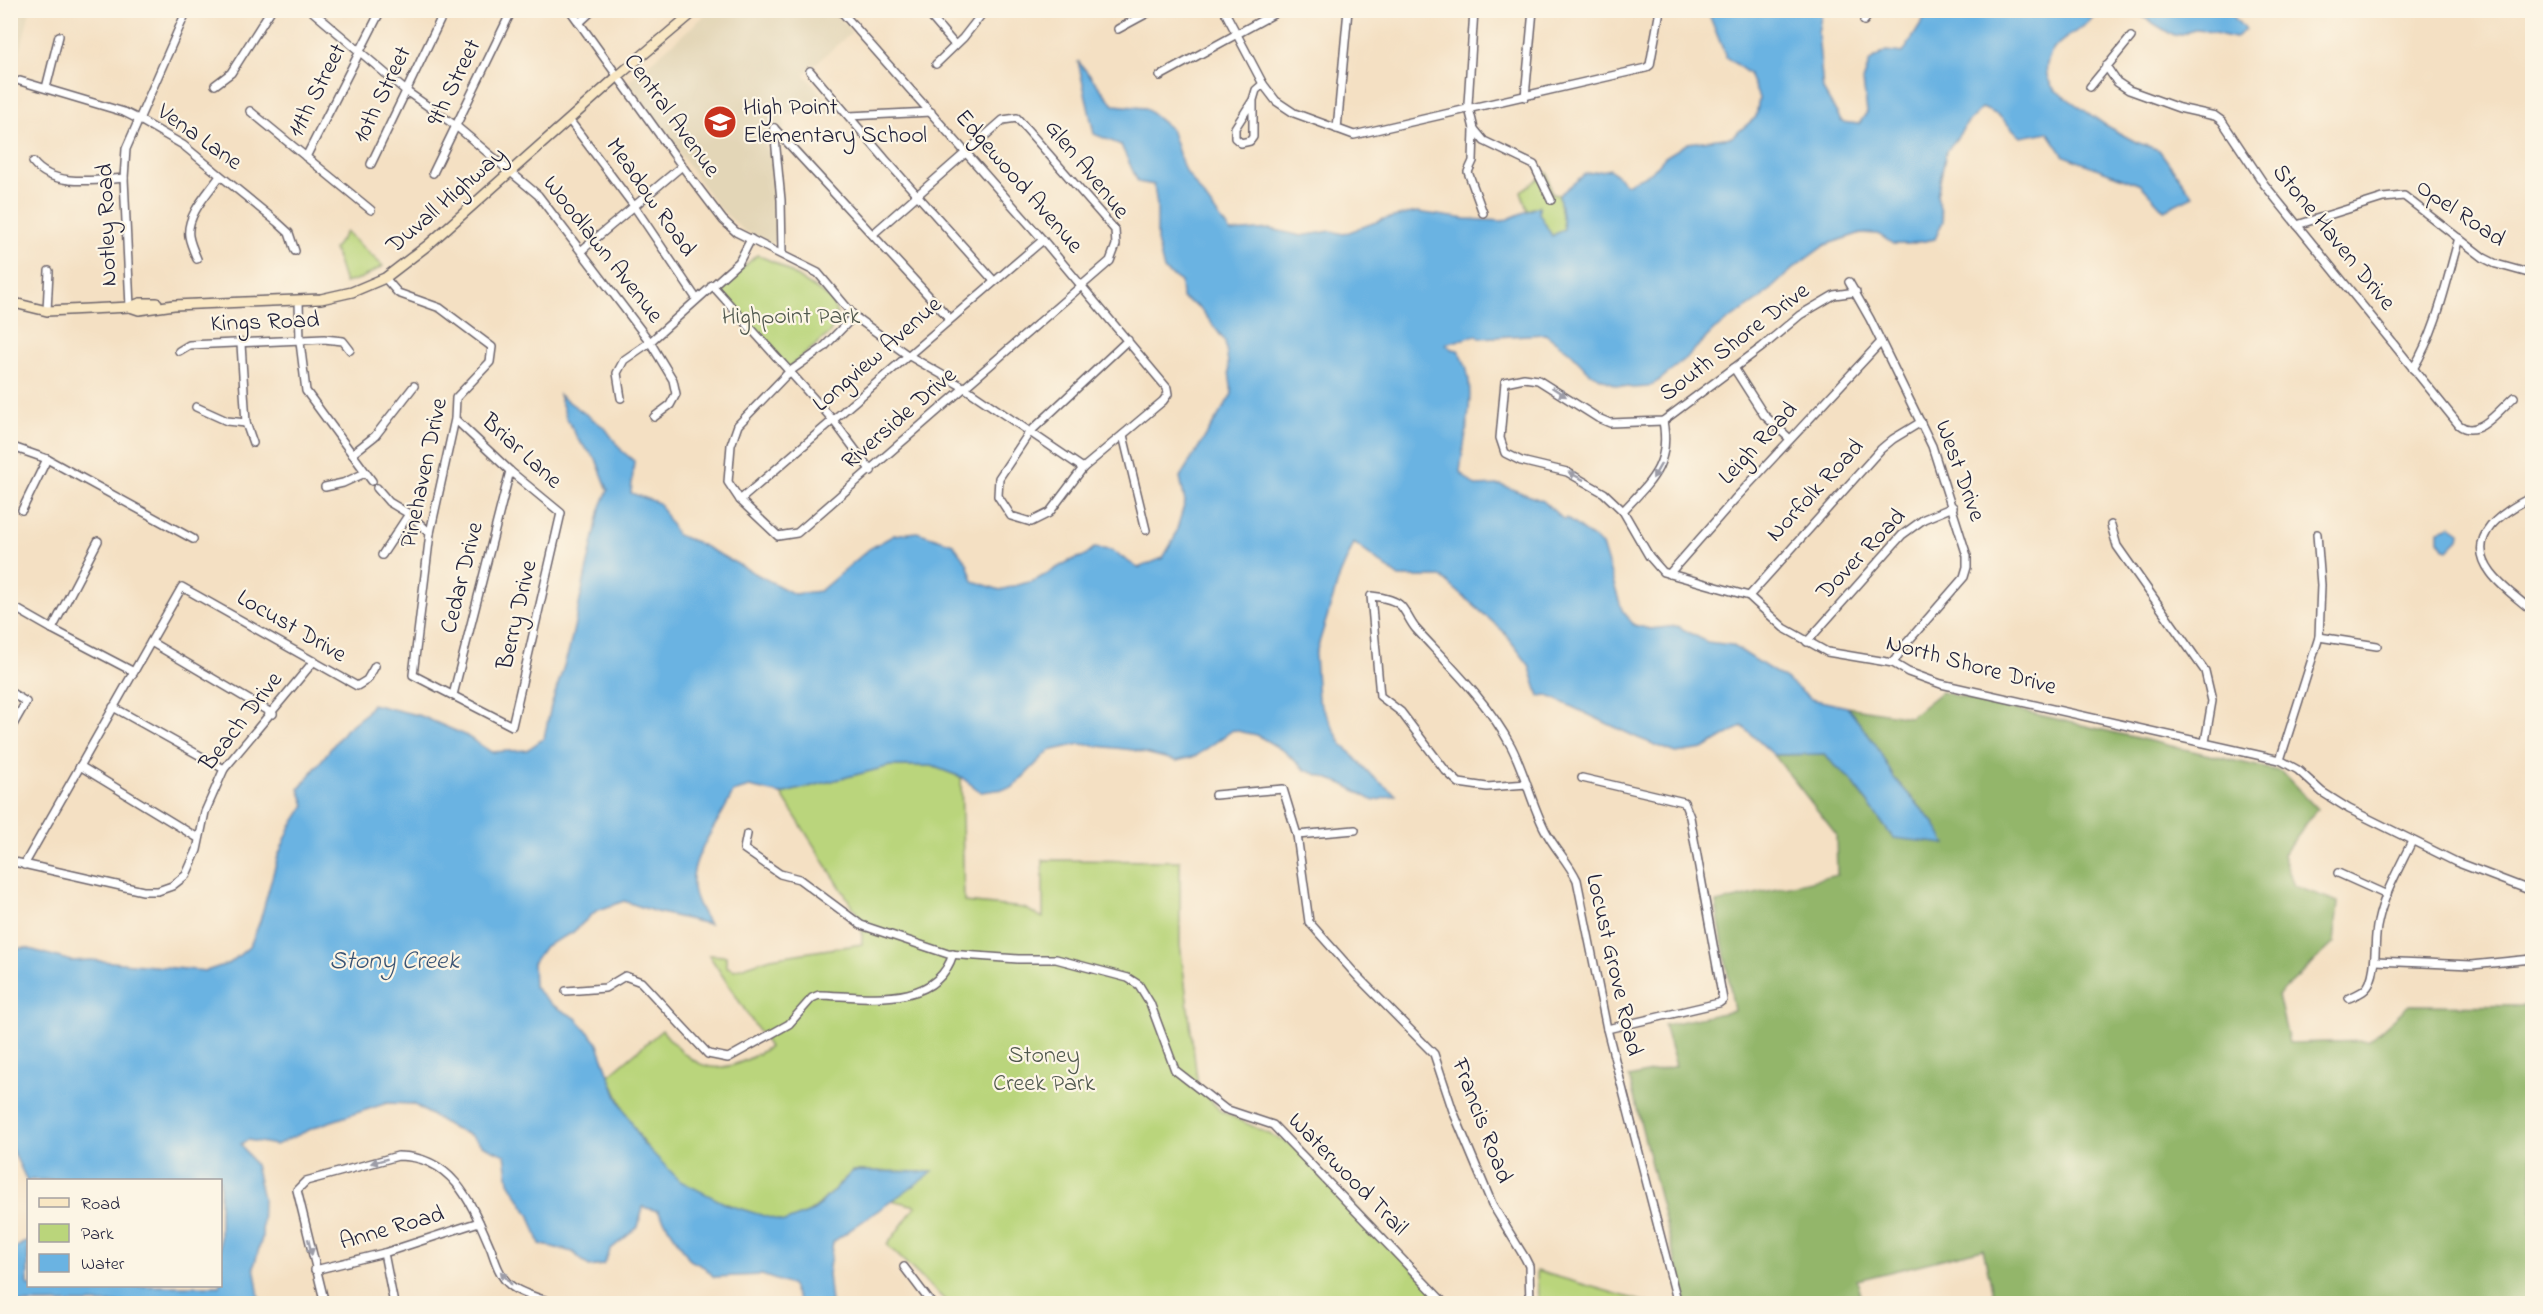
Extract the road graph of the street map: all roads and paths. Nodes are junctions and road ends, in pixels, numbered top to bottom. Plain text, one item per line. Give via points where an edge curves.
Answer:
1 (271, 10) edge
2 (381, 10) edge
3 (445, 10) edge
4 (512, 10) edge
5 (570, 10) edge
6 (593, 10) edge
7 (696, 10) edge
8 (840, 10) edge
9 (925, 10) edge
10 (1153, 10) edge
11 (1224, 10) edge
12 (1281, 10) edge
13 (1348, 10) edge
14 (1474, 10) edge
15 (1533, 10) edge
16 (1660, 10) edge
17 (1872, 10) edge
18 (187, 11) edge
19 (312, 11) edge
20 (981, 15) dead end
21 (1864, 21) dead end
22 (579, 23) junction
23 (1118, 29) dead end
24 (1238, 35) junction
25 (59, 36) dead end
26 (2131, 37) dead end
27 (955, 45) junction
28 (360, 51) junction
29 (936, 64) dead end
30 (2106, 66) junction
31 (810, 70) dead end
32 (618, 76) junction
33 (1160, 76) dead end
34 (21, 81) dead end
35 (1263, 84) junction
36 (215, 85) dead end
37 (2090, 87) dead end
38 (46, 88) junction
39 (406, 91) junction
40 (1525, 97) junction
41 (1253, 100) junction
42 (1468, 110) junction
43 (250, 111) dead end
44 (931, 112) junction
45 (849, 116) junction
46 (140, 120) junction
47 (570, 121) junction
48 (456, 126) junction
49 (1337, 129) junction
50 (1474, 129) junction
51 (966, 153) junction
52 (306, 157) junction
53 (33, 162) dead end
54 (371, 164) dead end
55 (682, 166) junction
56 (511, 171) junction
57 (433, 173) dead end
58 (220, 176) junction
59 (124, 178) junction
60 (918, 196) junction
61 (1551, 200) dead end
62 (634, 206) junction
63 (371, 210) dead end
64 (1482, 213) dead end
65 (2297, 225) junction
66 (873, 234) junction
67 (2459, 238) junction
68 (750, 239) junction
69 (1042, 240) junction
70 (582, 250) junction
71 (295, 251) dead end
72 (782, 254) junction
73 (197, 259) dead end
74 (49, 271) dead end
75 (2532, 274) edge
76 (385, 278) junction
77 (994, 281) junction
78 (1849, 282) dead end
79 (712, 285) junction
80 (1082, 285) junction
81 (1856, 292) junction
82 (696, 298) junction
83 (299, 301) junction
84 (10, 302) edge
85 (130, 307) junction
86 (47, 311) junction
87 (854, 316) junction
88 (950, 320) junction
89 (1128, 340) junction
90 (300, 342) junction
91 (650, 342) junction
92 (1881, 342) junction
93 (241, 344) junction
94 (350, 350) dead end
95 (179, 351) dead end
96 (908, 356) junction
97 (1734, 368) junction
98 (2413, 369) junction
99 (789, 372) junction
100 (414, 386) dead end
101 (965, 388) junction
102 (2514, 397) dead end
103 (621, 398) dead end
104 (196, 407) dead end
105 (654, 417) dead end
106 (455, 419) junction
107 (833, 420) junction
108 (1663, 421) junction
109 (1921, 422) junction
110 (246, 423) junction
111 (1029, 433) junction
112 (1123, 435) junction
113 (1790, 439) junction
114 (253, 443) dead end
115 (10, 446) edge
116 (352, 454) junction
117 (47, 459) junction
118 (1083, 468) junction
119 (510, 471) junction
120 (871, 471) junction
121 (365, 473) junction
122 (325, 487) dead end
123 (2532, 496) edge
124 (740, 500) junction
125 (1953, 507) junction
126 (22, 510) dead end
127 (1623, 511) junction
128 (561, 513) joint
129 (409, 514) junction
130 (2111, 525) dead end
131 (1146, 530) dead end
132 (430, 533) junction
133 (2317, 534) dead end
134 (193, 539) dead end
135 (98, 541) dead end
136 (382, 555) dead end
137 (1669, 574) junction
138 (1749, 596) junction
139 (10, 605) edge
140 (2532, 611) edge
141 (52, 629) junction
142 (2319, 637) junction
143 (151, 642) junction
144 (1807, 642) junction
145 (2377, 646) dead end
146 (314, 661) junction
147 (1893, 663) junction
148 (375, 666) dead end
149 (134, 672) junction
150 (10, 692) edge
151 (453, 695) junction
152 (113, 707) junction
153 (273, 714) junction
154 (10, 730) edge
155 (2205, 742) junction
156 (2280, 760) junction
157 (80, 766) junction
158 (224, 769) junction
159 (1582, 778) dead end
160 (1527, 784) junction
161 (1215, 795) dead end
162 (1355, 830) dead end
163 (747, 834) dead end
164 (1297, 834) junction
165 (198, 838) junction
166 (2412, 841) junction
167 (10, 861) edge
168 (24, 865) junction
169 (2338, 873) dead end
170 (2532, 891) edge
171 (2387, 895) junction
172 (953, 954) junction
173 (2532, 959) edge
174 (2375, 961) junction
175 (566, 991) dead end
176 (2349, 998) dead end
177 (1607, 1029) junction
178 (479, 1222) junction
179 (384, 1253) junction
180 (904, 1268) dead end
181 (315, 1270) junction
182 (325, 1304) edge
183 (394, 1304) edge
184 (557, 1304) edge
185 (932, 1304) edge
186 (1445, 1304) edge
187 (1530, 1304) edge
188 (1678, 1304) edge

1 - 36 street via 231,73
2 - 28 street, 11th Street
3 - 39 street, 10th Street
4 - 48 street, 9th Street
5 - 22 street, Central Avenue
6 - 22 street
7 - 32 street, Duvall Highway
8 - 44 street, Edgewood Avenue
9 - 27 street
10 - 23 street
11 - 24 street
12 - 24 street
13 - 49 street
14 - 42 street
15 - 40 street
16 - 40 street via 1650,65 1646,68
17 - 21 street
18 - 46 street, Notley Road
19 - 28 street, Woodlawn Avenue
20 - 27 street
22 - 32 street, Central Avenue
24 - 33 street
24 - 35 street
25 - 38 street
26 - 30 street
27 - 29 street
28 - 39 street, Woodlawn Avenue
28 - 52 street, 11th Street
30 - 37 street
30 - 65 street, Stone Haven Drive via 2117,82 2129,90 2219,119
31 - 45 street
32 - 47 street, Duvall Highway
32 - 55 street, Central Avenue
34 - 38 street, Vena Lane
35 - 41 street
35 - 49 street via 1276,101 1294,112
38 - 46 street, Vena Lane
39 - 48 street, Woodlawn Avenue
39 - 54 street, 10th Street
40 - 42 street
41 - 41 street via 1253,137 1241,143 1234,132
42 - 49 street via 1369,133 1354,135
42 - 50 street
43 - 52 street
44 - 45 street
44 - 51 street, Edgewood Avenue
45 - 60 street
46 - 58 street, Vena Lane via 183,145
46 - 59 street, Notley Road via 126,149
47 - 56 street, Duvall Highway
47 - 62 street, Meadow Road
48 - 56 street, Woodlawn Avenue
48 - 57 street, 9th Street
50 - 61 street via 1484,141 1534,165
50 - 64 street via 1473,161 1468,172
51 - 60 street
51 - 69 street, Edgewood Avenue
51 - 80 street, Glen Avenue via 1003,120 1017,118 1115,230 1116,245 1110,261
52 - 63 street
53 - 59 street via 44,172 67,180
55 - 62 street
55 - 68 street, Central Avenue via 723,220
56 - 70 street, Woodlawn Avenue via 538,195
56 - 76 street, Duvall Highway
58 - 71 street, Vena Lane via 289,233
58 - 73 street via 190,222 189,235
59 - 85 street, Notley Road
60 - 66 street
60 - 77 street
62 - 70 street
62 - 82 street, Meadow Road
65 - 67 street, Opel Road via 2399,196 2415,202
65 - 98 street, Stone Haven Drive
66 - 72 street via 774,128 782,200
66 - 88 street
67 - 75 street, Opel Road via 2490,261
67 - 98 street via 2437,320
68 - 72 street, Central Avenue
68 - 79 street via 739,261
69 - 77 street, Longview Avenue
69 - 80 street, Edgewood Avenue
70 - 91 street, Woodlawn Avenue
72 - 87 street, Central Avenue via 818,273
74 - 86 street
76 - 83 street, Duvall Highway via 336,297
76 - 106 street, Pinehaven Drive via 399,293 440,308 492,347 490,362 456,398
77 - 88 street, Longview Avenue
78 - 81 street, West Drive
79 - 82 street
79 - 99 street
80 - 89 street, Edgewood Avenue
80 - 101 street, Riverside Drive
81 - 92 street, West Drive
81 - 97 street, South Shore Drive via 1839,293 1814,306
82 - 91 street
83 - 85 street, Duvall Highway via 140,303
83 - 90 street
84 - 86 street, Duvall Highway
85 - 86 street, Duvall Highway
87 - 96 street, Central Avenue
87 - 99 street via 824,348
88 - 96 street, Longview Avenue
89 - 111 street
89 - 112 street, Edgewood Avenue via 1168,391 1163,401
90 - 93 street, Kings Road
90 - 94 street, Kings Road via 343,341
90 - 116 street via 306,391
91 - 103 street via 624,360 616,373
91 - 105 street, Woodlawn Avenue via 673,380 676,394 670,405
92 - 109 street, West Drive
92 - 113 street, Leigh Road
93 - 95 street, Kings Road via 189,345
93 - 110 street
96 - 101 street, Central Avenue
96 - 107 street, Longview Avenue
97 - 108 street, South Shore Drive
97 - 113 street via 1764,415
98 - 102 street, Stone Haven Drive via 2451,417 2467,430 2480,427
99 - 107 street
99 - 124 street via 738,425 731,445 728,482
100 - 116 street via 375,436
101 - 111 street, Central Avenue
101 - 120 street, Riverside Drive
104 - 110 street via 227,421
106 - 119 street, Briar Lane
106 - 132 street, Pinehaven Drive
107 - 120 street
107 - 124 street, Longview Avenue
108 -> 127 street via 1666,441 1661,464
127 -> 108 street, South Shore Drive via 1579,477 1505,453 1500,438 1505,382 1538,380 1610,423
109 - 125 street, West Drive
109 - 138 street, Norfolk Road via 1881,449
110 - 114 street
111 - 118 street, Central Avenue
111 - 118 street via 999,478 998,496 1011,516 1031,522 1049,513
112 - 118 street
112 - 131 street
113 - 137 street, Leigh Road
115 - 117 street
116 - 121 street
117 - 126 street
117 - 134 street
119 - 128 street, Briar Lane
119 - 151 street, Cedar Drive
120 - 124 street, Riverside Drive via 797,533 778,536
121 - 122 street
121 - 129 street via 389,502
123 - 140 street via 2496,518 2486,533 2483,549 2490,572
125 - 144 street, Dover Road via 1924,519 1902,535
125 - 147 street, West Drive via 1967,556 1966,572
127 - 137 street via 1655,564
128 - 151 street, Berry Drive via 512,726
129 - 132 street
129 - 136 street
130 - 155 street via 2114,542 2205,671 2212,701
132 - 151 street, Pinehaven Drive via 413,675
133 - 142 street via 2321,585
135 - 141 street
137 - 138 street, North Shore Drive
138 - 144 street, North Shore Drive via 1784,628
139 - 141 street
141 - 149 street
142 - 145 street
142 - 156 street
143 - 146 street, Locust Drive via 182,587
143 - 149 street
143 - 153 street
144 - 147 street, North Shore Drive via 1827,652
146 - 148 street, Locust Drive via 357,686 367,680
146 - 153 street, Beach Drive
147 - 155 street, North Shore Drive via 1941,684
149 - 152 street
150 - 154 street via 26,702
152 - 157 street
152 - 158 street
153 - 158 street, Beach Drive
155 - 156 street, North Shore Drive
156 - 166 street, North Shore Drive via 2332,799
157 - 165 street
157 - 168 street
158 - 165 street, Beach Drive
159 - 177 street via 1684,802 1723,999
160 - 160 street, Locust Grove Road via 1510,745 1488,710 1400,605 1371,596 1380,696 1401,712 1459,783 1487,787
160 - 177 street, Locust Grove Road via 1544,829 1577,880
161 - 164 street, Francis Road via 1283,789
162 - 164 street
163 - 172 street, Waterwood Trail via 744,849 780,874 799,879 861,925
164 - 187 street, Francis Road via 1309,922 1434,1054 1492,1204 1526,1258
165 - 168 street, Beach Drive via 186,875 158,891 142,891
166 - 170 street, North Shore Drive
166 - 171 street
167 - 168 street, Beach Drive
169 - 171 street
171 - 174 street via 2377,924
172 - 175 street via 943,972 921,991 906,996 819,995 789,1024 728,1058 708,1054 641,982 625,976 605,988
172 - 186 street, Waterwood Trail via 1056,959 1128,978 1139,985 1150,1003 1175,1070 1225,1109 1273,1125
173 - 174 street via 2472,965
174 - 176 street via 2370,984
177 - 188 street, Locust Grove Road
178 - 179 street, Anne Road
178 -> 181 street via 451,1176 424,1158 398,1156 306,1181 297,1190
184 -> 178 street via 510,1285 499,1270
179 - 181 street, Anne Road
179 - 183 street
180 - 185 street
181 - 182 street

